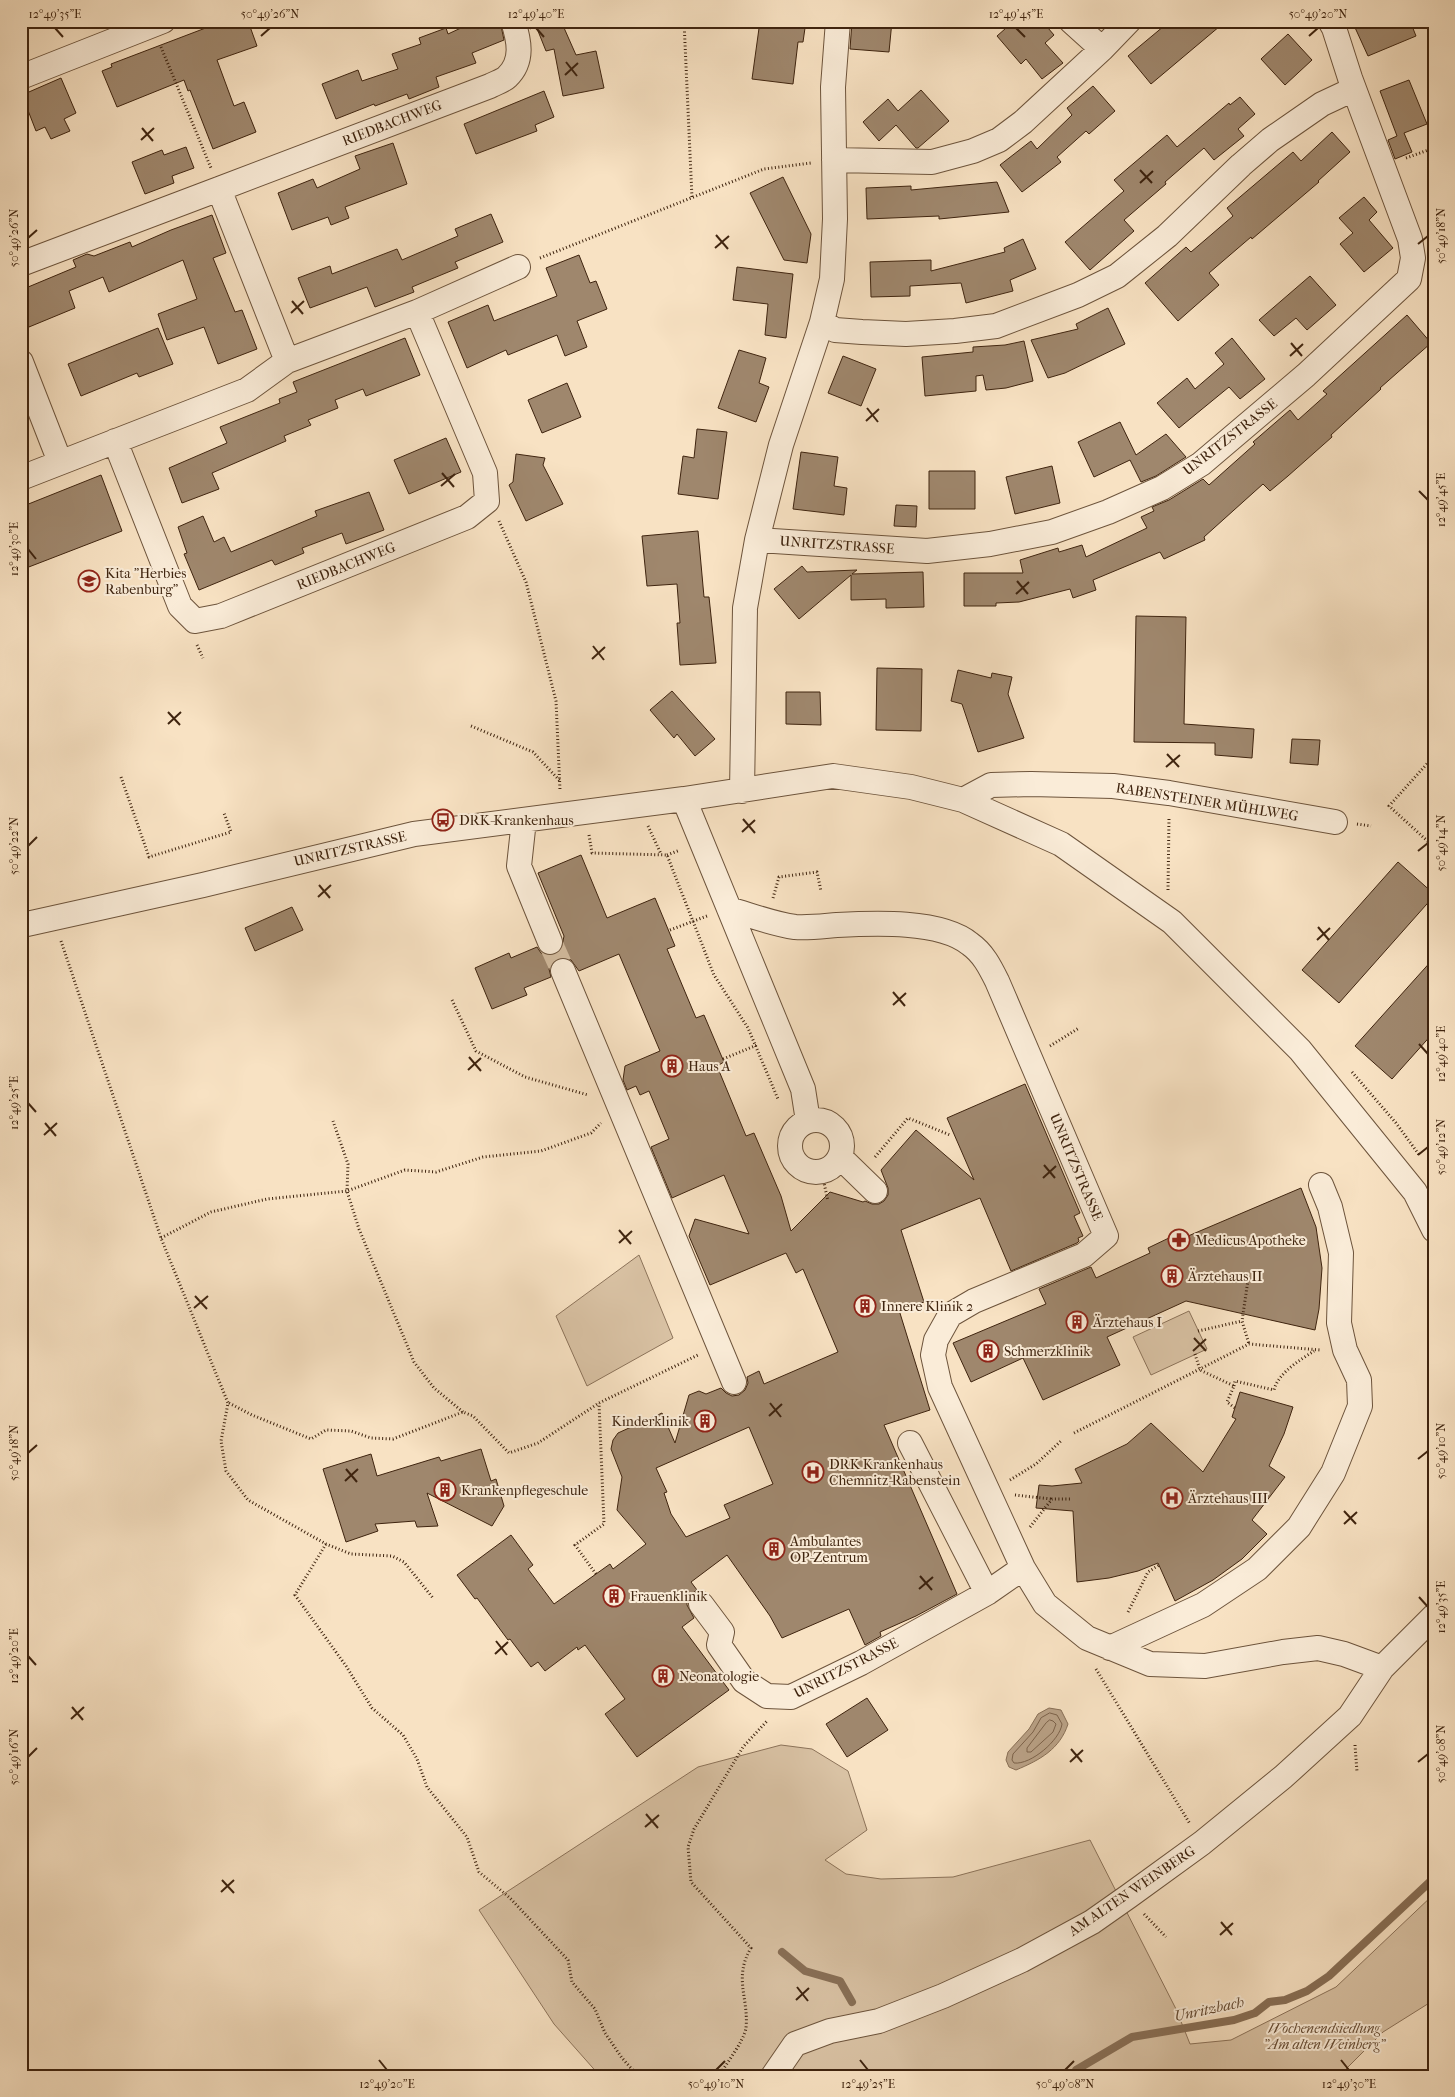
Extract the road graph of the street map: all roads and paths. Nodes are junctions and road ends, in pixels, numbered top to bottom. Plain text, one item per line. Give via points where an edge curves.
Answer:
1 (513, 21) edge
2 (684, 21) edge
3 (838, 21) edge
4 (1071, 21) edge
5 (1129, 21) edge
6 (1330, 21) edge
7 (158, 23) edge
8 (1102, 49) junction
9 (21, 77) edge
10 (1354, 89) junction
11 (1434, 148) edge
12 (834, 160) junction
13 (1384, 167) junction
14 (219, 189) junction
15 (692, 198) junction
16 (21, 264) edge
17 (518, 267) joint
18 (416, 312) junction
19 (822, 322) junction
20 (287, 361) junction
21 (21, 362) edge
22 (115, 442) junction
23 (60, 462) junction
24 (21, 478) edge
25 (487, 501) junction
26 (757, 540) junction
27 (471, 726) dead end
28 (1434, 756) edge
29 (121, 776) dead end
30 (560, 781) junction
31 (742, 791) junction
32 (1169, 794) junction
33 (684, 800) junction
34 (963, 800) junction
35 (224, 813) dead end
36 (574, 814) junction
37 (524, 820) junction
38 (1335, 822) dead end
39 (1434, 847) edge
40 (821, 892) dead end
41 (772, 899) dead end
42 (1152, 908) junction
43 (728, 909) junction
44 (53, 918) junction
45 (694, 920) junction
46 (21, 921) edge
47 (670, 930) dead end
48 (550, 942) tunnel mouth
49 (563, 972) tunnel mouth
50 (452, 1000) dead end
51 (1079, 1028) dead end
52 (780, 1035) junction
53 (755, 1046) junction
54 (1030, 1058) junction
55 (723, 1059) dead end
56 (619, 1104) junction
57 (333, 1121) dead end
58 (801, 1128) junction
59 (950, 1135) dead end
60 (840, 1156) junction
61 (822, 1171) junction
62 (867, 1182) joint
63 (1321, 1185) dead end
64 (347, 1191) junction
65 (828, 1201) dead end
66 (1434, 1230) edge
67 (161, 1238) junction
68 (1248, 1280) dead end
69 (1242, 1321) junction
70 (1198, 1331) dead end
71 (1249, 1344) junction
72 (717, 1346) junction
73 (1345, 1350) junction
74 (1315, 1351) junction
75 (1195, 1354) dead end
76 (1200, 1370) junction
77 (734, 1382) dead end
78 (1234, 1386) junction
79 (228, 1403) junction
80 (599, 1403) junction
81 (1235, 1408) dead end
82 (463, 1412) junction
83 (1074, 1433) dead end
84 (1061, 1441) dead end
85 (910, 1443) dead end
86 (990, 1492) junction
87 (1052, 1499) junction
88 (1072, 1499) dead end
89 (326, 1544) junction
90 (1019, 1558) junction
91 (1159, 1565) dead end
92 (596, 1574) dead end
93 (987, 1593) junction
94 (432, 1598) dead end
95 (701, 1604) dead end
96 (1127, 1614) dead end
97 (1434, 1616) edge
98 (1110, 1648) junction
99 (1382, 1668) junction
100 (782, 1697) junction
101 (1202, 1843) junction
102 (1129, 1896) junction
103 (1166, 1937) dead end
104 (638, 2076) edge
105 (719, 2076) edge
106 (773, 2076) edge

1 - 14 street, RIEDBACHWEG via 519,59 507,76 490,86
2 - 15 path
3 - 12 street via 833,87
4 - 8 street
5 - 8 street
6 - 10 street, UNRITZSTRASSE
7 - 9 street
7 - 14 path
8 - 12 street via 1022,122 999,140 973,151 932,162
10 - 13 street, UNRITZSTRASSE
10 - 19 street via 1322,104 1270,140 1167,236 1118,276 1078,296 996,326 955,331 862,332 835,330
11 - 13 path
12 - 15 path via 764,169
12 - 19 street via 832,279
13 - 26 street, UNRITZSTRASSE via 1410,239 1413,258 1409,279 1241,431 1201,464 1162,488 1052,532 990,544 927,551
14 - 16 street, RIEDBACHWEG
14 - 20 street
15 - 17 path
17 - 18 street
18 - 20 street
18 - 25 street via 485,473
19 - 26 street via 781,445
20 - 22 street via 247,390
21 - 23 street
22 - 23 street
22 - 25 street, RIEDBACHWEG via 180,606 195,621 221,616 467,517
23 - 24 street
25 - 30 path via 497,515 526,582 556,701
26 - 31 street via 745,608
27 - 30 path via 533,752
28 - 39 path via 1389,806
29 - 35 path via 148,857 231,832
30 - 36 path
31 - 33 street, UNRITZSTRASSE
31 - 34 street, UNRITZSTRASSE via 833,776 911,787
32 - 34 street, RABENSTEINER MÜHLWEG via 1113,786 992,785
32 - 38 street, RABENSTEINER MÜHLWEG
32 - 42 path via 1168,892
33 - 36 street, UNRITZSTRASSE
33 - 43 street
34 - 42 street, UNRITZSTRASSE via 1061,844
36 - 37 street, UNRITZSTRASSE
36 - 45 path via 592,853 667,855
37 - 44 street, UNRITZSTRASSE via 414,834
37 - 48 street via 519,866
40 - 41 path via 817,872 779,877
42 - 66 street, UNRITZSTRASSE via 1172,922 1300,1050 1415,1192
43 - 45 path
43 - 52 street
43 - 54 street, UNRITZSTRASSE via 795,927 850,924 931,927 951,932 971,944 986,960
44 - 46 street, UNRITZSTRASSE via 27,924
44 - 67 path
45 - 47 path
45 - 53 path via 714,975 748,1028
49 - 56 street
50 - 56 path via 476,1051 525,1077
51 - 54 path
52 - 53 path
52 - 58 street via 803,1089
53 - 55 path
53 - 58 path
54 - 86 street, UNRITZSTRASSE via 1106,1236 1084,1255 974,1301 950,1315 936,1340 933,1355 940,1387
56 - 64 path via 591,1133 540,1151 483,1157 436,1172 405,1170
56 - 72 street
57 - 64 path via 348,1164
58 - 60 street via 820,1120 828,1123 841,1138
58 - 61 street via 790,1143 792,1153 804,1168
59 - 62 path via 908,1118
60 - 61 street via 832,1166
60 - 62 street
61 - 65 path
63 - 73 street via 1341,1253 1339,1323
64 - 67 path via 267,1199 211,1212
64 - 82 path via 359,1229 414,1362 434,1388
67 - 79 path
68 - 69 path
69 - 70 path
69 - 71 path
71 - 74 path
71 - 76 path
72 - 77 street
72 - 80 path
73 - 74 path
73 - 98 street via 1358,1380 1360,1406 1333,1473 1299,1527 1256,1569 1204,1605
74 - 78 path via 1281,1377 1274,1390 1235,1381
75 - 76 path
76 - 78 path
76 - 83 path
78 - 81 path via 1227,1402
79 - 82 path via 311,1439 326,1430 393,1439
79 - 89 path via 221,1441 226,1471 248,1500
80 - 82 path via 538,1443 508,1453 473,1416
80 - 92 path via 604,1524 575,1545
84 - 86 path via 1036,1464
85 - 93 street
86 - 87 path
86 - 90 street, UNRITZSTRASSE
87 - 88 path
87 - 90 path
89 - 94 path via 351,1554 392,1556 404,1562
89 - 104 path via 295,1595 372,1708 403,1735 418,1759 426,1788 468,1837 479,1872 510,1898 568,1960 572,1982 595,2009 604,2033
90 - 93 street, UNRITZSTRASSE
90 - 98 street, UNRITZSTRASSE via 1045,1604 1088,1638
91 - 96 path via 1148,1572
93 - 100 street, UNRITZSTRASSE via 831,1678 791,1698
95 - 100 street, UNRITZSTRASSE via 722,1632 719,1645 744,1681 767,1696
97 - 99 street, AM ALTEN WEINBERG
98 - 99 street, UNRITZSTRASSE via 1150,1664 1205,1666 1318,1648
98 - 101 path via 1096,1669
99 - 101 street, AM ALTEN WEINBERG via 1350,1716 1283,1777
100 - 105 path via 778,1711 743,1747 694,1829 688,1847 691,1882 750,1948 744,1958 741,1986 746,2030
101 - 102 street, AM ALTEN WEINBERG
102 - 103 path
102 - 106 street, AM ALTEN WEINBERG via 1092,1922 1022,1960 952,1992 879,2021 830,2031 795,2044

